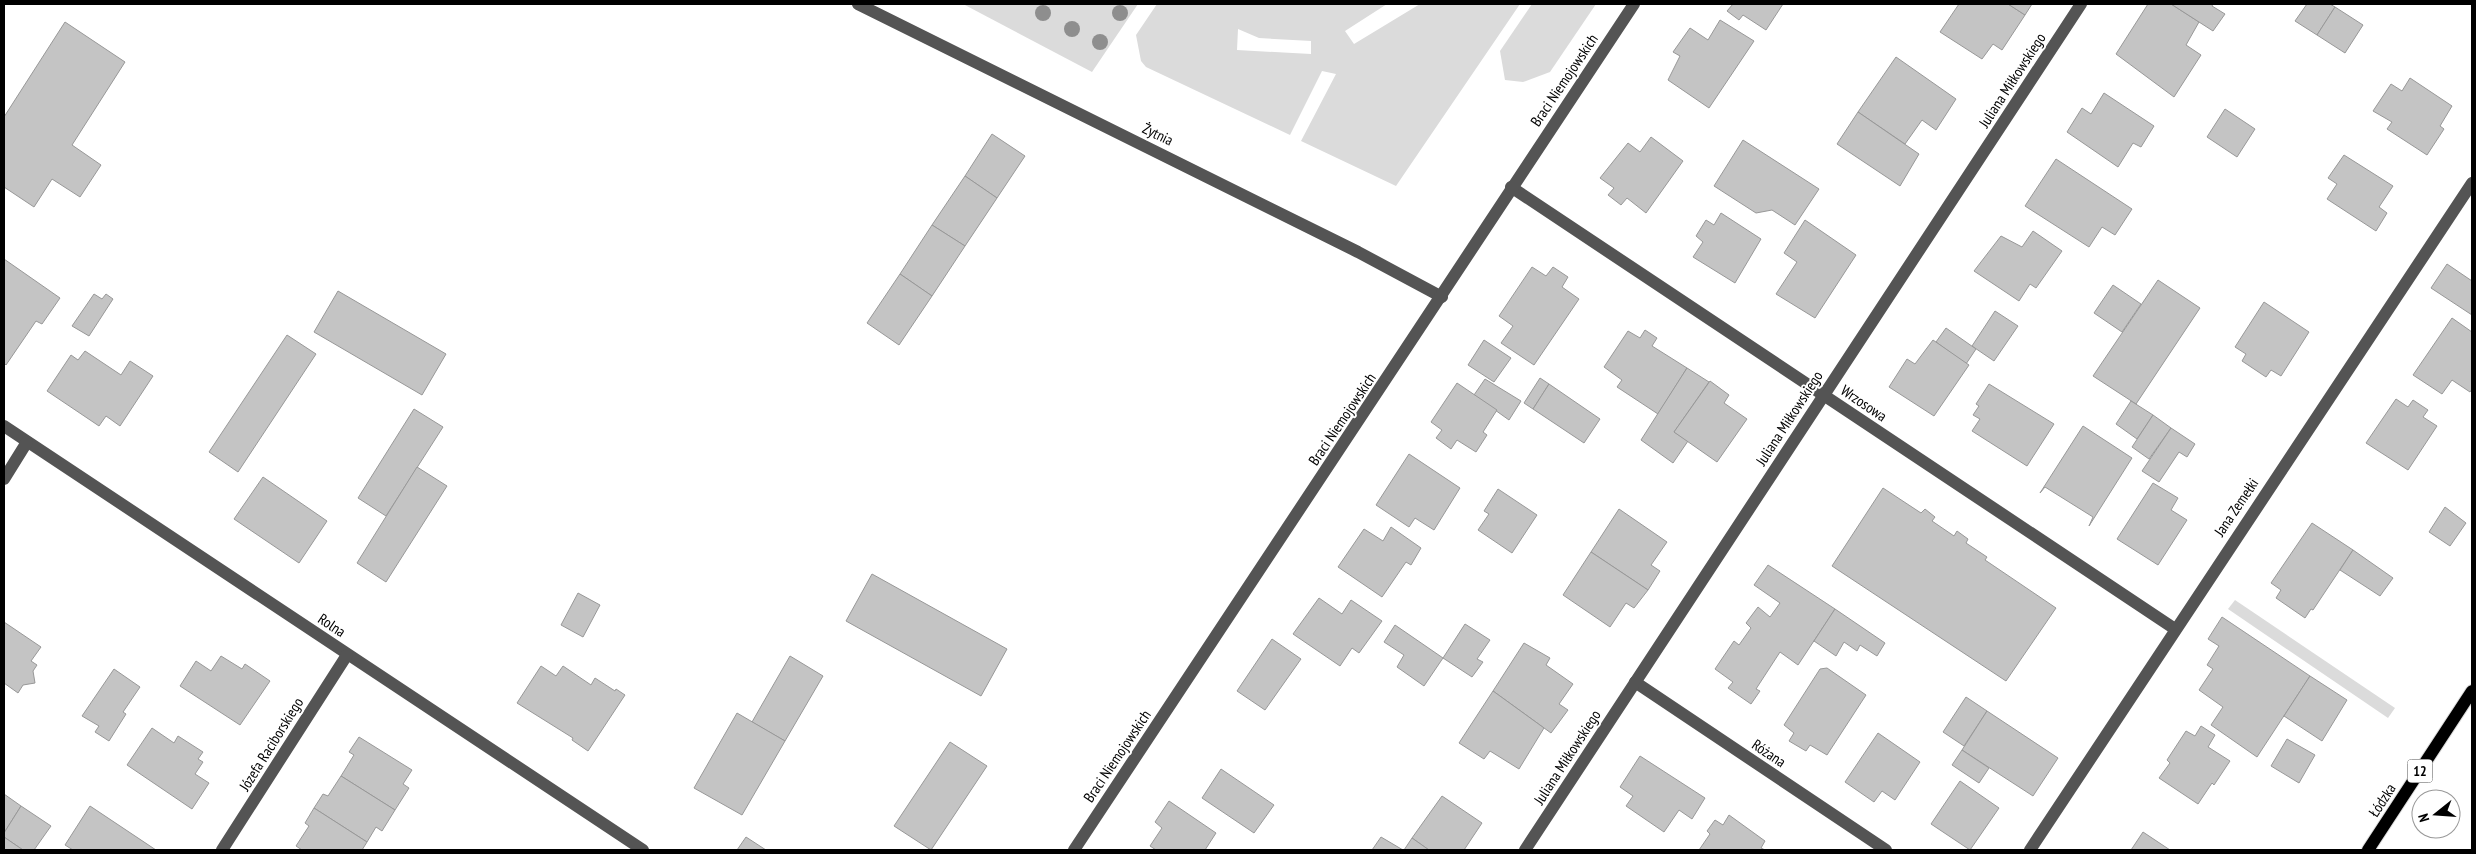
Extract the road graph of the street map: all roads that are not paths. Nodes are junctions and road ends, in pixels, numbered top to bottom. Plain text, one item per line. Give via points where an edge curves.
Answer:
1 (858, 4) edge
2 (1634, 4) edge
3 (2081, 4) edge
4 (2472, 183) edge
5 (1511, 187) junction
6 (1442, 297) junction
7 (1824, 395) junction
8 (4, 426) edge
9 (27, 442) junction
10 (4, 479) edge
11 (2175, 629) junction
12 (347, 655) junction
13 (1635, 682) junction
14 (2472, 691) edge
15 (222, 850) edge
16 (643, 850) edge
17 (1074, 850) edge
18 (1525, 850) edge
19 (1886, 850) edge
20 (2030, 850) edge
21 (2368, 850) edge

1 - 6 street, Żytnia via 1358,252
2 - 5 street, Braci Niemojowskich
3 - 7 street, Juliana Miłkowskiego
4 - 11 street, Jana Zemełki
5 - 6 street, Braci Niemojowskich
5 - 7 street, Wrzosowa
6 - 17 street, Braci Niemojowskich
7 - 11 street, Wrzosowa
7 - 13 street, Juliana Miłkowskiego
8 - 9 street, Rolna
9 - 10 street
9 - 12 street, Rolna
11 - 20 street, Jana Zemełki
12 - 15 street, Józefa Raciborskiego
12 - 16 street, Rolna
13 - 18 street, Juliana Miłkowskiego
13 - 19 street, Różana
14 - 21 main road, Łódzka / 12

